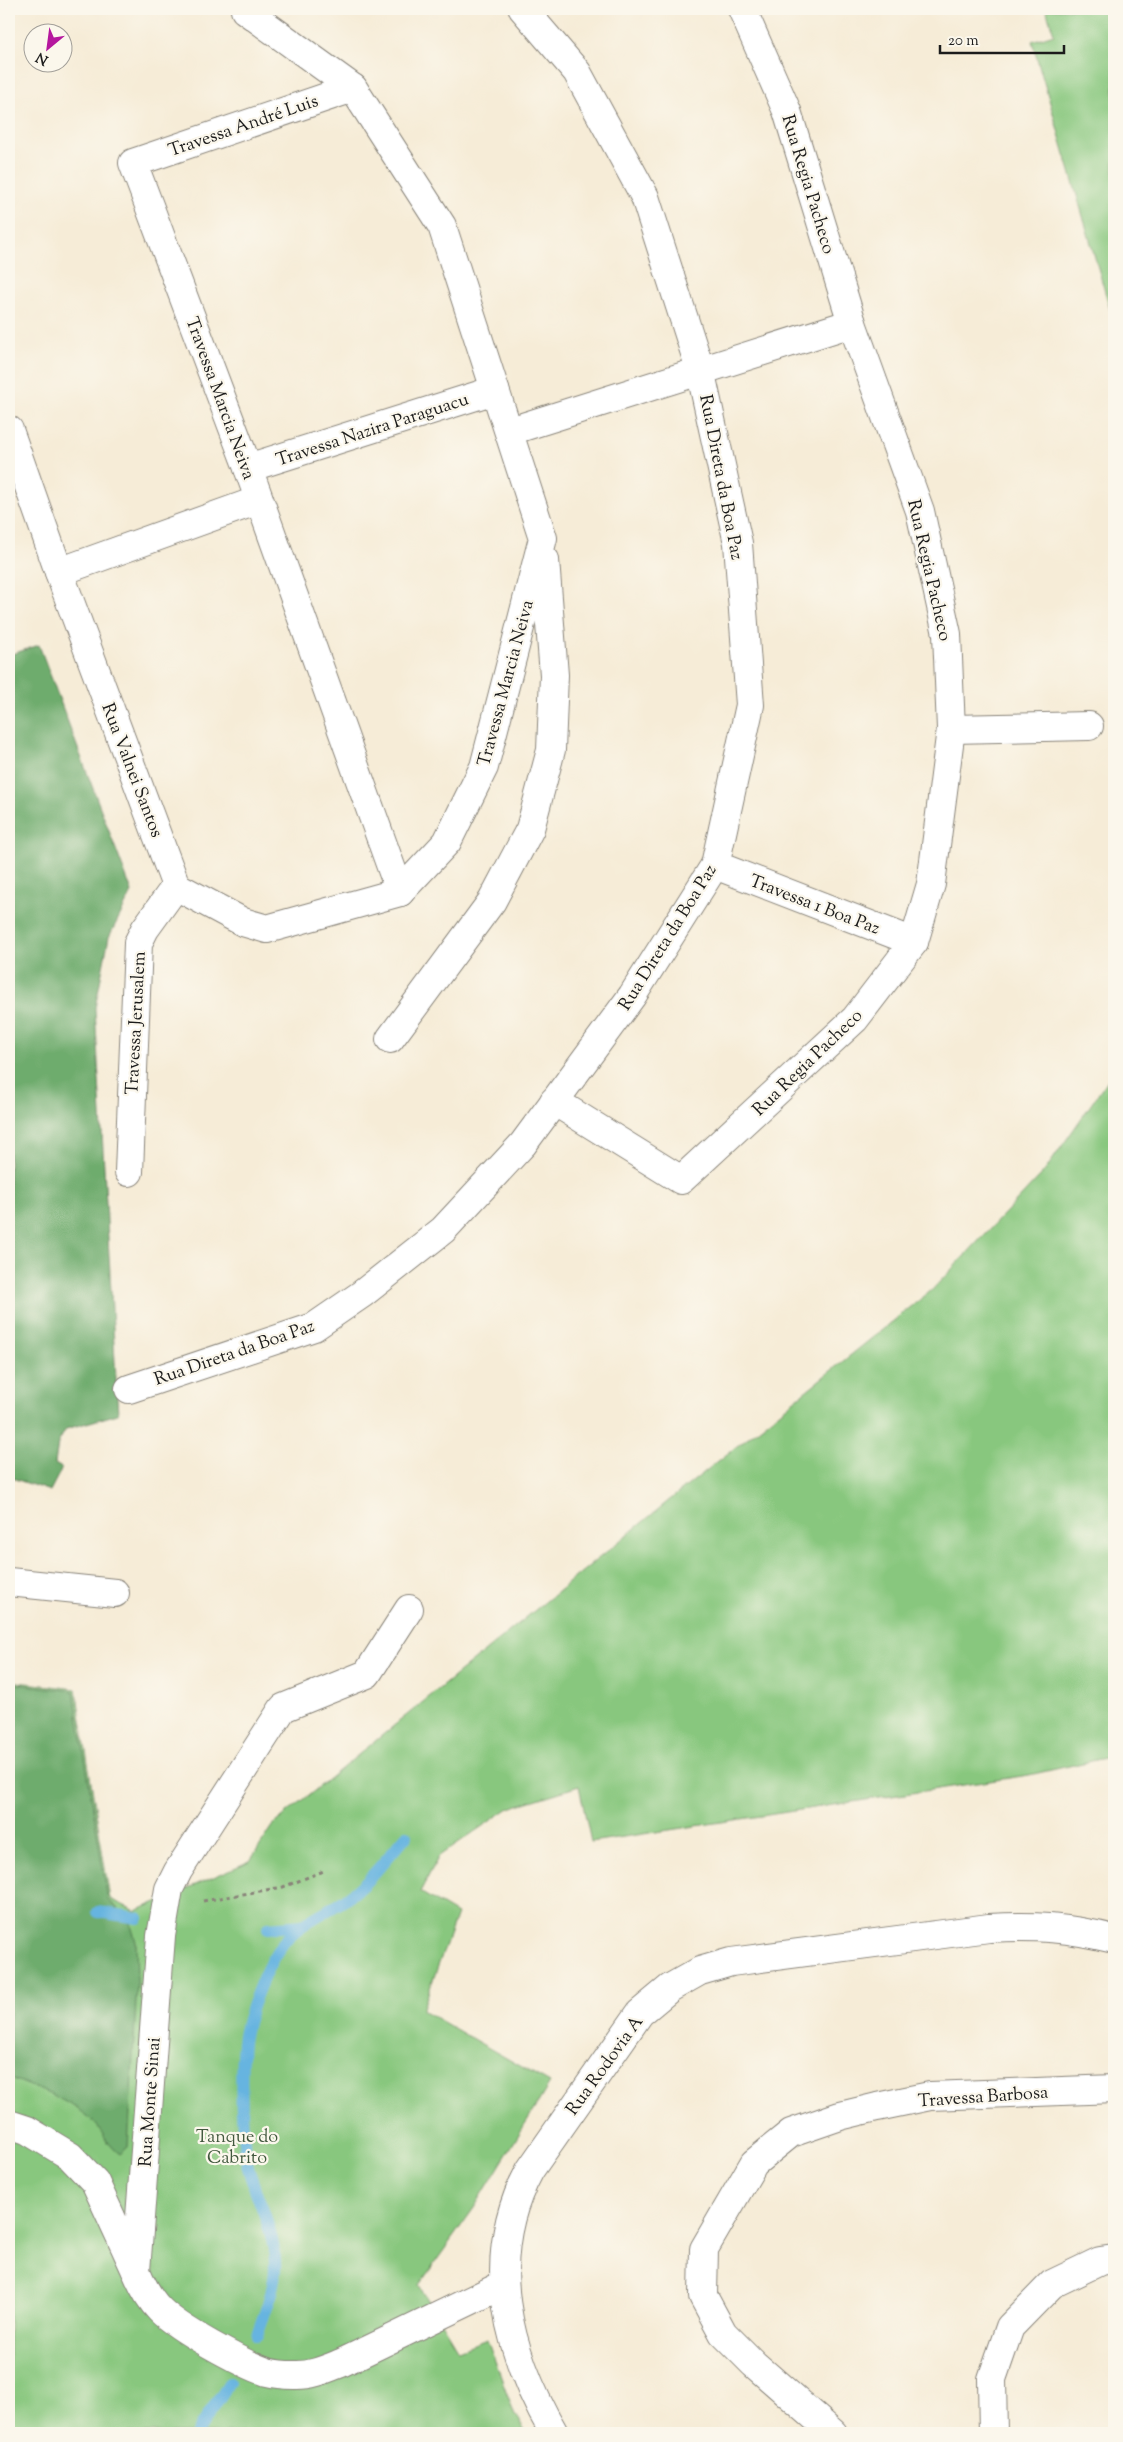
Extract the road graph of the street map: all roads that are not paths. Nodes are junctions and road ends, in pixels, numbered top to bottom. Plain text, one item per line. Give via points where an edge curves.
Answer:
1 (523, 9) edge
2 (742, 9) edge
3 (244, 10) edge
4 (353, 88) junction
5 (133, 163) joint
6 (852, 323) junction
7 (700, 369) junction
8 (495, 390) junction
9 (9, 430) edge
10 (510, 431) junction
11 (248, 468) junction
12 (259, 500) junction
13 (543, 538) junction
14 (59, 572) junction
15 (1089, 726) dead end
16 (951, 729) junction
17 (715, 865) junction
18 (176, 886) junction
19 (400, 892) junction
20 (914, 942) junction
21 (390, 1040) dead end
22 (554, 1101) junction
23 (129, 1172) dead end
24 (129, 1389) dead end
25 (9, 1582) edge
26 (115, 1593) dead end
27 (409, 1609) dead end
28 (1114, 1939) edge
29 (1114, 2089) edge
30 (9, 2124) edge
31 (1114, 2259) edge
32 (136, 2271) junction
33 (503, 2285) junction
34 (554, 2433) edge
35 (833, 2433) edge
36 (993, 2433) edge

1 - 7 street, Rua Direta da Boa Paz via 577,72 645,197
2 - 6 street, Rua Regia Pacheco via 787,111
3 - 4 street
4 - 5 street, Travessa André Luis
4 - 8 street via 442,226
5 - 11 street, Travessa Marcia Neiva
6 - 7 street
6 - 16 street, Rua Regia Pacheco via 920,511 947,634
7 - 10 street
7 - 17 street, Rua Direta da Boa Paz via 738,543 750,704
8 - 10 street
8 - 11 street, Travessa Nazira Paraguacu
9 - 14 street, Rua Valnei Santos
10 - 13 street
11 - 12 street, Travessa Marcia Neiva
12 - 14 street
12 - 19 street, Travessa Marcia Neiva
13 - 19 street, Travessa Marcia Neiva via 484,767 447,842
13 - 21 street via 554,675 551,750 530,829 492,901
14 - 18 street, Rua Valnei Santos
15 - 16 street
16 - 20 street, Rua Regia Pacheco via 931,884
17 - 20 street, Travessa 1 Boa Paz
17 - 22 street, Rua Direta da Boa Paz via 632,996
18 - 19 street via 243,922 267,929
18 - 23 street, Travessa Jerusalem via 138,944
20 - 22 street, Rua Regia Pacheco via 855,1019 681,1180
22 - 24 street, Rua Direta da Boa Paz via 523,1144 443,1230 322,1322
25 - 26 street
27 - 32 street, Rua Monte Sinai via 367,1674 283,1708 169,1889 164,1907
28 - 33 street, Rua Rodovia A via 1031,1925 989,1928 731,1962 700,1971 670,1988 640,2013 530,2170 516,2194 508,2221 503,2251
29 - 35 street, Travessa Barbosa via 930,2096 840,2116 791,2132 754,2163 704,2249 703,2296 722,2333
30 - 32 street via 27,2130 70,2156 95,2182
31 - 36 street via 1100,2261 1052,2284 1010,2327 992,2379
32 - 33 street via 145,2291 160,2310 180,2325 267,2372 295,2376 334,2366
33 - 34 street, Rua Rodovia A via 523,2372

